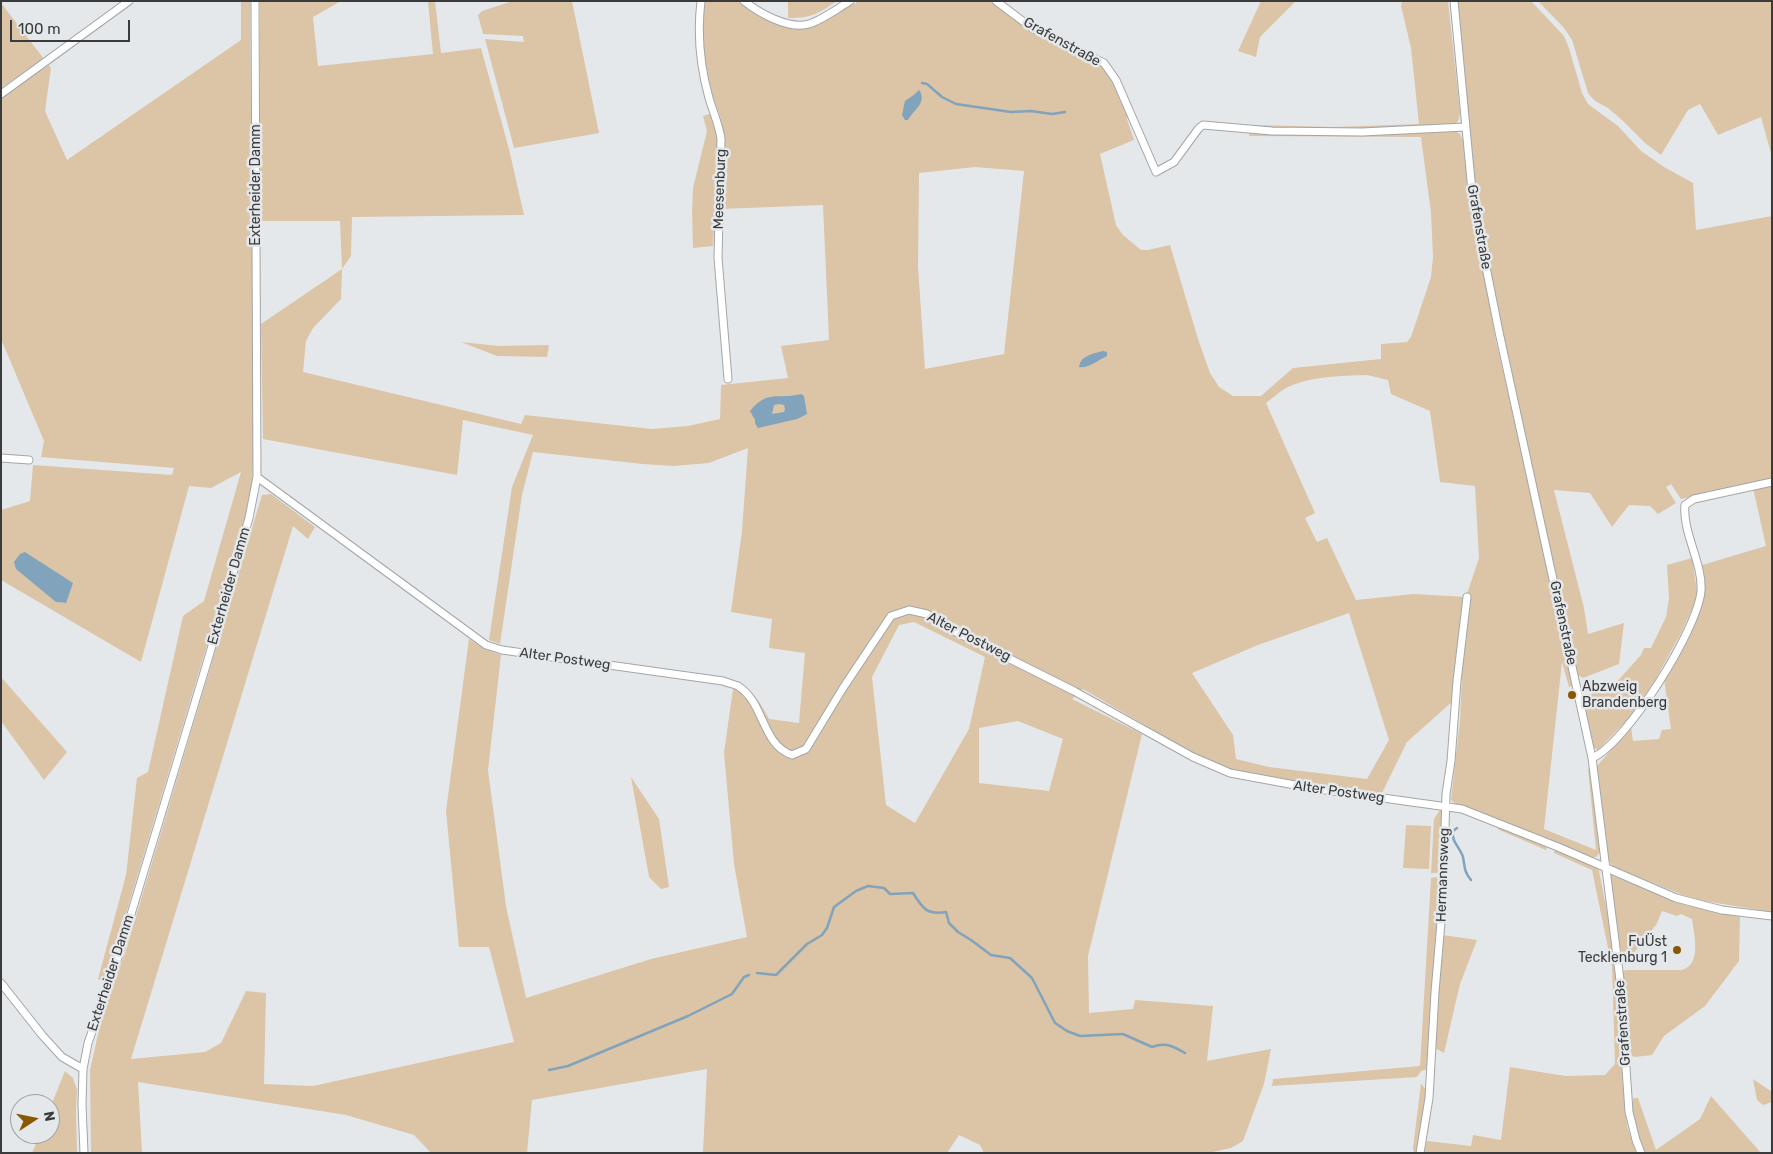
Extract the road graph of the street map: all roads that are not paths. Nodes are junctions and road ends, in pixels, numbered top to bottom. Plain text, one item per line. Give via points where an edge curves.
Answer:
1 (129, 1) edge
2 (255, 1) edge
3 (701, 1) edge
4 (744, 1) edge
5 (850, 1) edge
6 (996, 1) edge
7 (1454, 1) edge
8 (1, 94) edge
9 (1465, 127) junction
10 (728, 379) dead end
11 (1, 458) edge
12 (29, 460) dead end
13 (257, 477) junction
14 (1772, 482) edge
15 (1467, 597) dead end
16 (1592, 758) junction
17 (1447, 806) junction
18 (1605, 867) junction
19 (1772, 916) edge
20 (1, 983) edge
21 (83, 1069) junction
22 (84, 1153) edge
23 (1420, 1153) edge
24 (1641, 1153) edge

1 - 8 street
2 - 13 street, Exterheider Damm
3 - 10 street, Meesenburg via 700,58 721,139 718,258
4 - 5 street via 776,20 796,25 809,24
6 - 9 street, Grafenstraße via 1032,28 1104,64 1116,80 1156,172 1174,162 1203,125 1272,131 1362,132
7 - 9 street, Grafenstraße
9 - 16 street, Grafenstraße via 1474,202 1499,332
11 - 12 street
13 - 17 street, Alter Postweg via 486,645 502,650 723,681 737,686 756,706 777,746 792,756 806,749 891,616 909,610 927,614 950,629 1074,690 1192,757 1230,773 1311,788
13 - 21 street, Exterheider Damm via 236,564 116,964 88,1043
14 - 16 street via 1694,499 1686,505 1686,518 1701,578 1699,604 1658,683 1634,719 1601,754
15 - 17 street, Hermannsweg
16 - 18 street, Grafenstraße
17 - 18 street, Alter Postweg via 1462,808
17 - 23 street, Hermannsweg via 1430,1090
18 - 19 street, Alter Postweg via 1676,898 1722,910
18 - 24 street, Grafenstraße via 1620,980 1629,1112
20 - 21 street via 62,1056
21 - 22 street, Exterheider Damm

